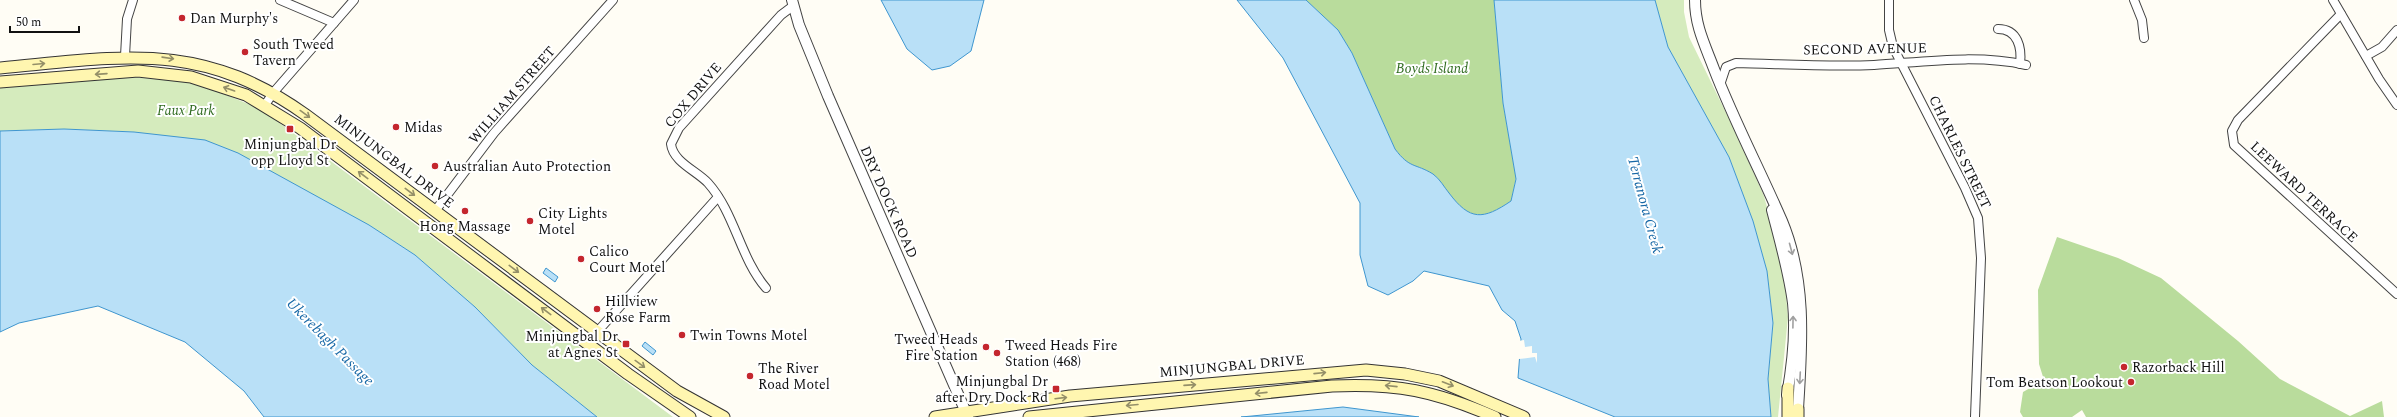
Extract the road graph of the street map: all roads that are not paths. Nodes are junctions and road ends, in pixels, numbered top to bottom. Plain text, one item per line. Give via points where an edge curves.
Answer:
1 (134, 0) edge
2 (280, 0) edge
3 (354, 0) edge
4 (613, 0) edge
5 (1689, 0) edge
6 (1695, 0) edge
7 (1889, 0) edge
8 (2134, 0) edge
9 (2333, 0) edge
10 (793, 3) edge
11 (2341, 14) junction
12 (334, 23) junction
13 (1998, 29) dead end
14 (2397, 30) edge
15 (2144, 38) dead end
16 (126, 56) junction
17 (2366, 56) junction
18 (1901, 63) junction
19 (0, 68) edge
20 (0, 82) edge
21 (1720, 88) junction
22 (273, 93) junction
23 (265, 105) junction
24 (2397, 105) edge
25 (1765, 187) junction
26 (718, 197) junction
27 (435, 211) junction
28 (766, 288) dead end
29 (2397, 294) edge
30 (597, 332) junction
31 (1788, 388) junction
32 (968, 414) edge
33 (1798, 414) edge
34 (690, 417) edge
35 (724, 417) edge
36 (935, 417) edge
37 (1029, 417) edge
38 (1495, 417) edge
39 (1524, 417) edge
40 (1783, 417) edge
41 (1788, 417) edge
42 (1975, 417) edge

1 - 16 street via 127,19
2 - 12 street
3 - 12 street
4 - 27 street, WILLIAM STREET via 494,133
5 - 21 street via 1695,39 1709,72
6 - 21 street via 1697,26
7 - 18 street, CHARLES STREET via 1890,36
8 - 15 street via 2142,20
9 - 11 street
10 - 26 street, COX DRIVE via 674,136 671,144 675,155 708,183
10 - 32 street, DRY DOCK ROAD via 828,96
11 - 17 street
11 - 29 street, LEEWARD TERRACE via 2238,120 2232,131 2234,145
12 - 22 street
13 - 18 street, SECOND AVENUE via 2007,31 2018,40 2023,64 2001,61
14 - 17 street via 2382,47
19 -> 16 main road, MINJUNGBAL DRIVE
16 -> 22 main road, MINJUNGBAL DRIVE via 159,57 222,70
17 - 24 street
18 - 21 street, SECOND AVENUE via 1736,63 1729,64 1723,72
18 - 42 street, CHARLES STREET via 1966,188 1978,218 1981,258
23 -> 20 main road, MINJUNGBAL DRIVE via 230,88 191,77 138,71
21 - 25 street
22 - 23 street
22 -> 27 main road, MINJUNGBAL DRIVE
34 -> 23 main road, MINJUNGBAL DRIVE via 628,374 300,128
31 -> 25 street via 1793,305 1789,278
25 -> 33 street via 1786,233 1799,288 1802,337
26 - 28 street, COX DRIVE via 750,266
26 - 30 street
27 -> 30 main road, MINJUNGBAL DRIVE
30 -> 35 main road, MINJUNGBAL DRIVE via 677,391
31 - 40 street
31 - 41 main road
32 - 36 main road, MINJUNGBAL DRIVE
32 -> 39 main road, MINJUNGBAL DRIVE via 1070,396 1366,370 1406,374 1439,381
38 -> 37 main road, MINJUNGBAL DRIVE via 1422,391 1375,384

